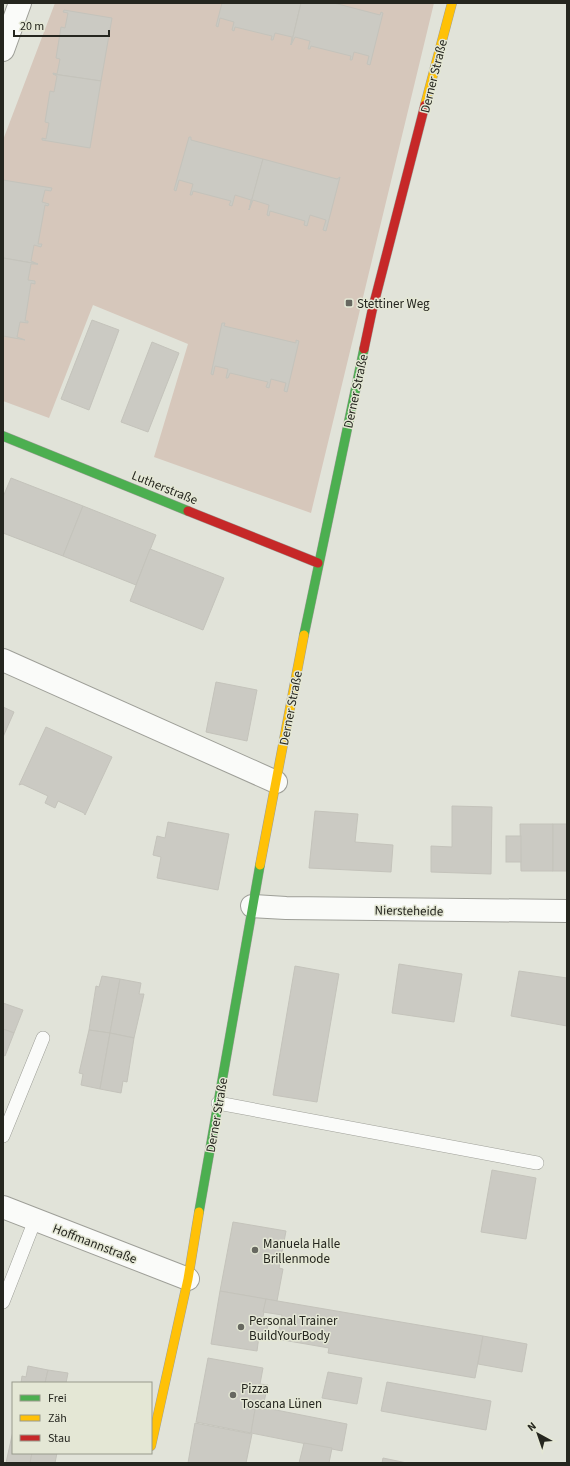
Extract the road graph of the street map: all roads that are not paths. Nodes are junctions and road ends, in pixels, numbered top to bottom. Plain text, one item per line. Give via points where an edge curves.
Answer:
1 (20, 3) edge
2 (452, 3) edge
3 (3, 50) edge
4 (3, 436) edge
5 (318, 563) junction
6 (3, 660) edge
7 (276, 782) junction
8 (252, 906) junction
9 (567, 911) edge
10 (43, 1038) dead end
11 (218, 1102) junction
12 (3, 1136) edge
13 (537, 1163) dead end
14 (3, 1207) edge
15 (35, 1220) junction
16 (188, 1279) junction
17 (3, 1302) edge
18 (152, 1441) edge

1 - 3 street
2 - 5 street, Derner Straße via 372,311
4 - 5 street, Lutherstraße
5 - 7 street, Derner Straße
6 - 7 street
7 - 8 street, Derner Straße
8 - 9 street, Niersteheide
8 - 11 street, Derner Straße
10 - 12 lane
11 - 13 lane
11 - 16 street, Derner Straße
14 - 15 street, Hoffmannstraße
15 - 16 street, Hoffmannstraße
15 - 17 lane
16 - 18 street, Derner Straße

